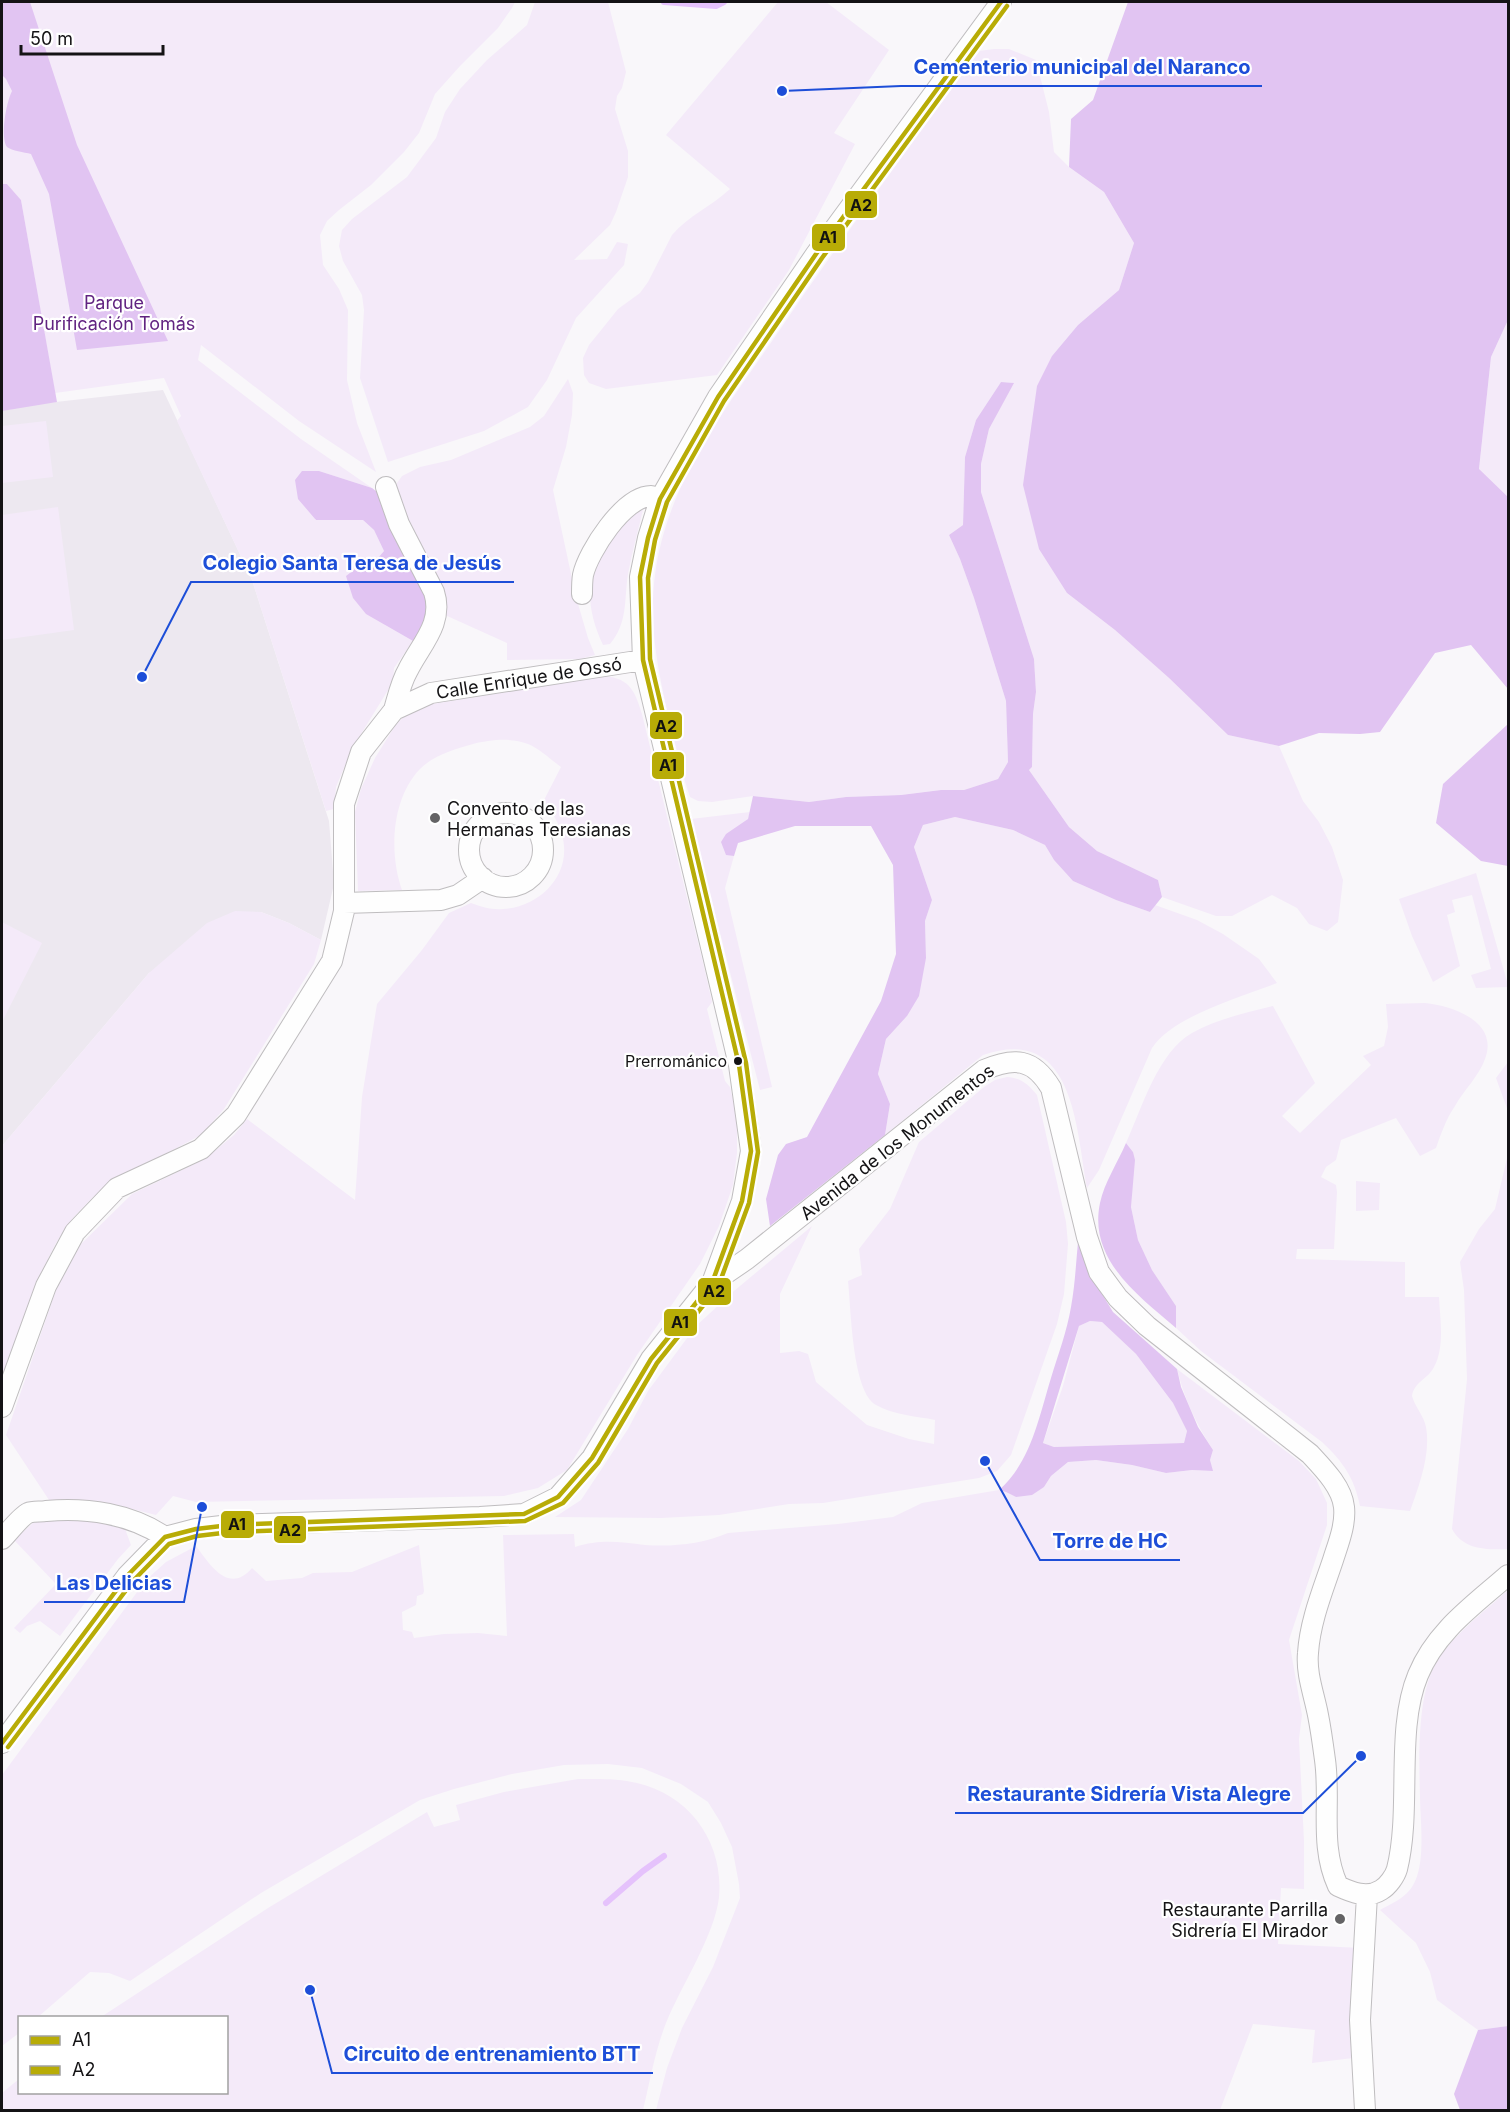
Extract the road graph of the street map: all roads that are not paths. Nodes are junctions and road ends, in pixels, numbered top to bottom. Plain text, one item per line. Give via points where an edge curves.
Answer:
1 (1001, 2) edge
2 (386, 487) dead end
3 (660, 499) junction
4 (582, 594) dead end
5 (643, 660) junction
6 (394, 710) junction
7 (483, 878) dead end
8 (344, 903) junction
9 (712, 1283) junction
10 (2, 1407) edge
11 (165, 1537) junction
12 (2, 1539) edge
13 (1509, 1575) edge
14 (2, 1743) edge
15 (1367, 1895) junction
16 (1365, 2110) edge

1 - 3 street via 809,263 718,397
2 - 6 street via 399,524 438,604 433,627 406,672
3 - 4 street via 651,496 638,500 615,518 583,574
3 - 5 street via 640,577
5 - 6 street, Calle Enrique de Ossó via 431,693
5 - 9 street via 739,1065 751,1151 742,1202
6 - 8 street, Calle Enrique de Ossó via 361,752 344,804
7 - 8 street via 459,895 441,900
8 - 10 street, Calle Enrique de Ossó via 332,961 236,1115 201,1149 117,1188 75,1232 46,1286
9 - 11 street, Avenida de los Monumentos via 651,1359 592,1458 558,1497 524,1514 230,1525
9 - 15 street, Avenida de los Monumentos via 984,1070 1015,1061 1042,1073 1056,1103 1099,1272 1118,1298 1147,1326 1310,1454 1336,1487 1344,1506 1341,1534 1309,1642 1308,1662 1326,1762 1330,1869 1338,1886
11 - 12 street via 148,1525 126,1518 63,1509 28,1513
11 - 14 street via 127,1576
13 - 15 street via 1444,1632 1417,1676 1408,1713 1397,1870 1381,1890
15 - 16 street via 1360,2020

